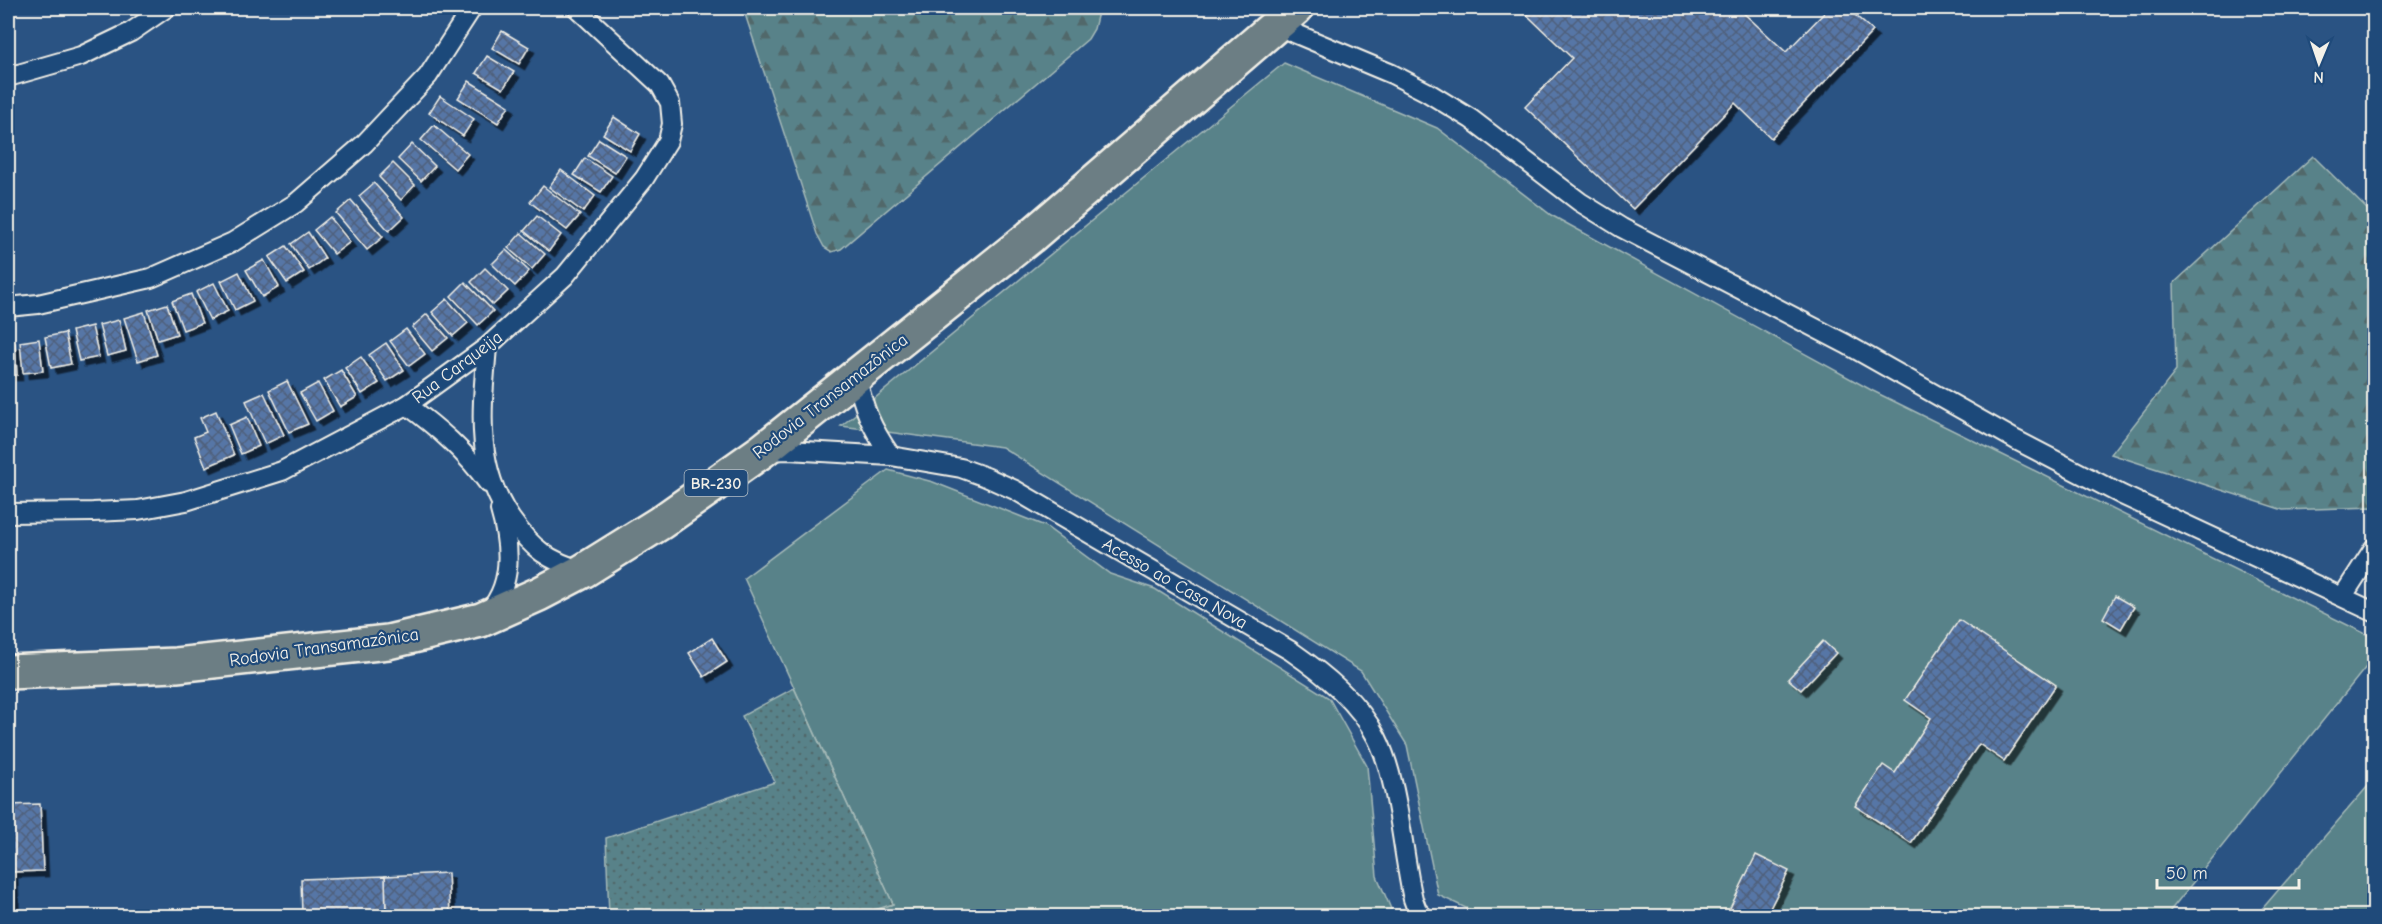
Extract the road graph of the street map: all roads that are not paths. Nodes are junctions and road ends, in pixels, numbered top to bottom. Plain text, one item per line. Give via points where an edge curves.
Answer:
1 (166, 8) edge
2 (472, 8) edge
3 (577, 8) edge
4 (1286, 16) edge
5 (8, 77) edge
6 (8, 308) edge
7 (487, 347) junction
8 (856, 375) junction
9 (407, 405) junction
10 (762, 451) junction
11 (891, 456) junction
12 (496, 495) junction
13 (8, 513) edge
14 (2374, 548) edge
15 (583, 571) junction
16 (2343, 596) junction
17 (2374, 612) edge
18 (481, 620) junction
19 (8, 672) edge
20 (1423, 916) edge

1 - 5 street via 131,32 81,56
2 - 6 street via 428,76 364,144 296,202 233,242 152,278
3 - 7 street, Rua Carqueija via 660,85 670,103 672,124 668,141 644,179 565,276
4 - 8 highway, Rodovia Transamazônica / BR-230 via 1030,237
4 - 16 street via 1471,119 1580,202 1622,228 1846,344 2122,495
7 - 9 street, Rua Carqueija
7 - 12 street via 483,428 486,462
8 - 10 highway, Rodovia Transamazônica / BR-230
8 - 11 street via 874,431
9 - 12 street via 460,449
9 - 13 street, Rua Carqueija via 282,471 186,501 138,510
10 - 11 street, Acesso ao Casa Nova
10 - 15 highway, Rodovia Transamazônica / BR-230 via 660,523
11 - 20 street, Acesso ao Casa Nova via 961,468 1015,490 1291,651 1320,672 1358,711 1377,738 1387,764 1413,899
12 - 15 street via 525,539 538,551 558,564
12 - 18 street via 508,546 506,576 501,592
14 - 16 street
15 - 18 highway, Rodovia Transamazônica / BR-230
16 - 17 street
18 - 19 highway, Rodovia Transamazônica / BR-230 via 388,642 251,658

